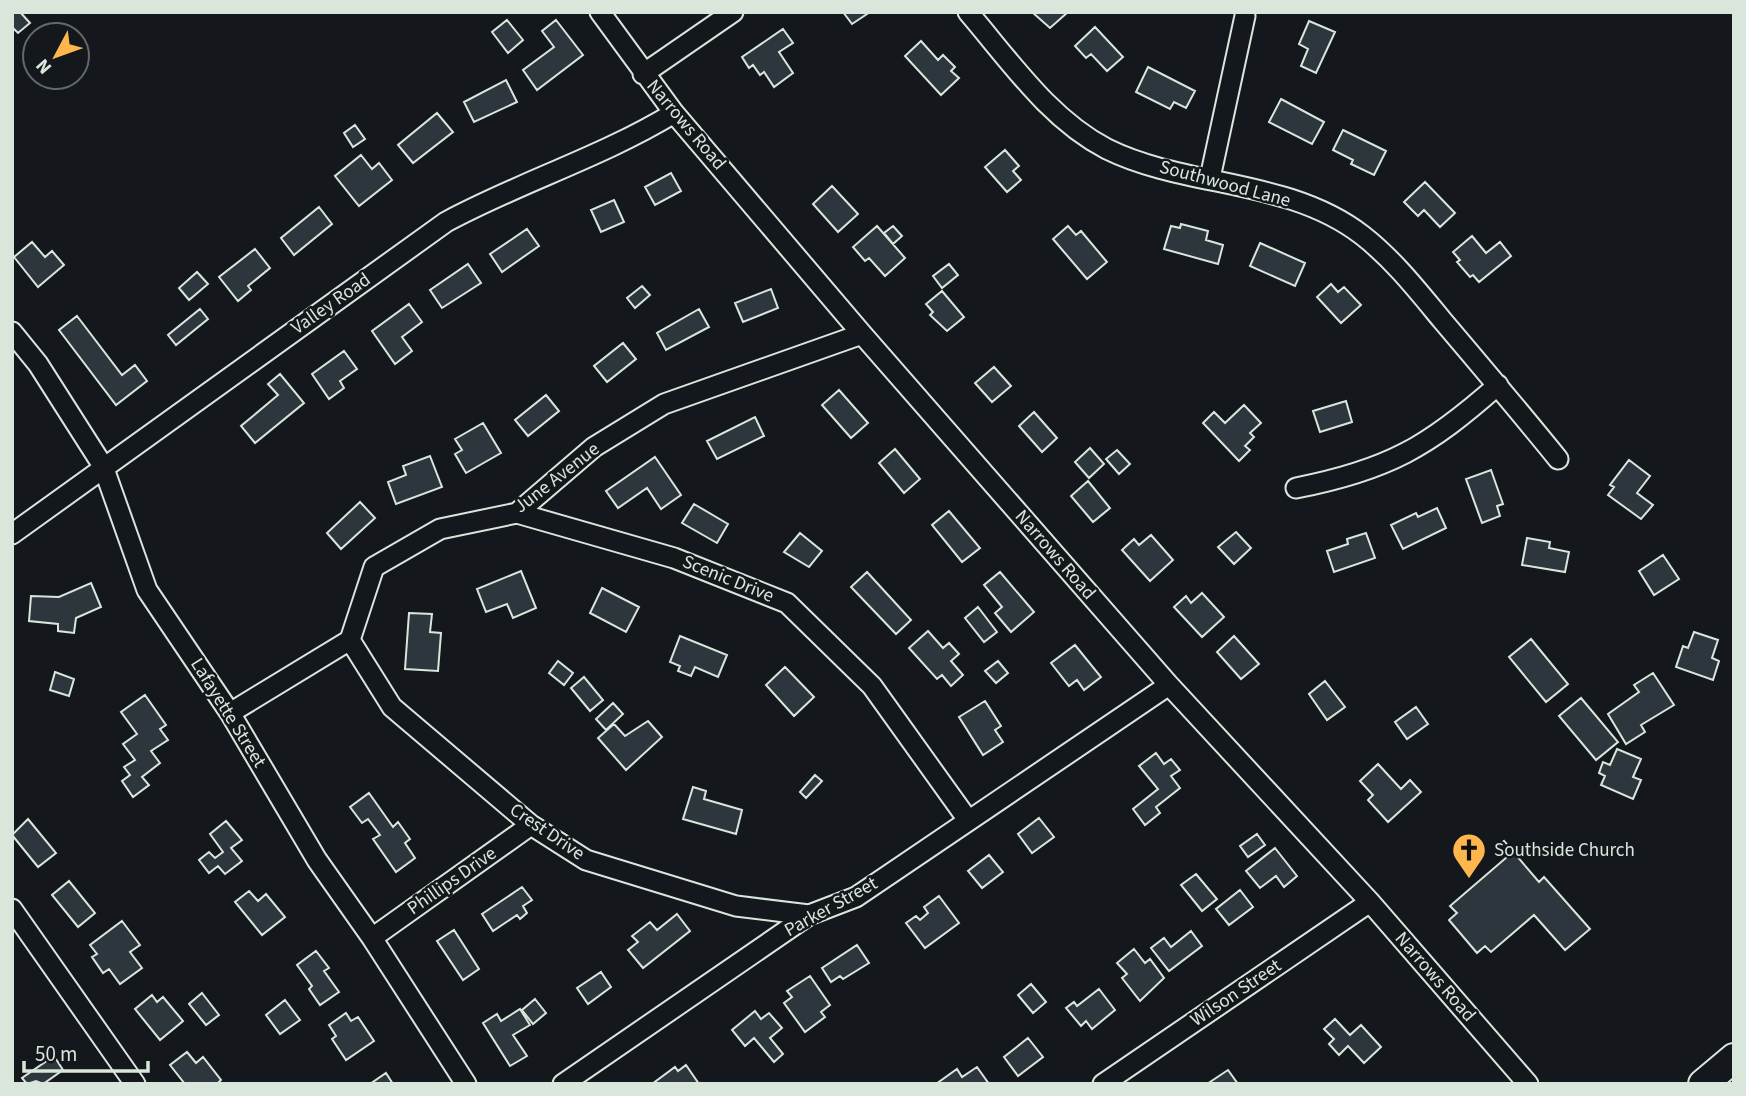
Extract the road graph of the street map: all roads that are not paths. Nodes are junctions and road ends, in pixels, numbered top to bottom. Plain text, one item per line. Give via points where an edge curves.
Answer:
1 (600, 12) edge
2 (733, 12) edge
3 (968, 12) edge
4 (1245, 16) dead end
5 (643, 74) junction
6 (674, 113) junction
7 (1210, 178) junction
8 (12, 331) edge
9 (862, 334) junction
10 (1498, 385) junction
11 (1558, 459) dead end
12 (103, 466) junction
13 (1296, 488) dead end
14 (517, 513) junction
15 (12, 534) edge
16 (350, 640) junction
17 (1169, 685) junction
18 (230, 713) junction
19 (968, 820) junction
20 (531, 825) junction
21 (1370, 902) junction
22 (12, 910) edge
23 (809, 915) junction
24 (372, 938) junction
25 (1734, 1058) edge
26 (135, 1084) edge
27 (466, 1084) edge
28 (563, 1084) edge
29 (1103, 1084) edge
30 (1528, 1084) edge
31 (1703, 1084) edge

1 - 5 street, Narrows Road
2 - 5 street
3 - 7 street, Southwood Lane via 1071,126 1108,149 1140,161
4 - 7 street
5 - 6 street, Narrows Road
6 - 9 street, Narrows Road
6 - 12 street, Valley Road via 446,222
7 - 10 street, Southwood Lane via 1320,211 1362,235 1406,277
8 - 12 street, Lafayette Street
9 - 14 street, June Avenue via 664,404 594,447
9 - 17 street, Narrows Road
10 - 11 street, Southwood Lane
10 - 13 street via 1423,444 1377,468
12 - 15 street, Valley Road
12 - 18 street, Lafayette Street via 147,590
14 - 16 street, June Avenue via 440,529 374,567
14 - 19 street, Scenic Drive via 674,558 787,603 872,686
16 - 18 street
16 - 20 street, Crest Drive via 392,707
17 - 19 street, Parker Street
17 - 21 street, Narrows Road
18 - 24 street, Lafayette Street via 317,860
19 - 23 street, Parker Street via 856,897
20 - 23 street, Crest Drive via 586,859 654,883 736,906
20 - 24 street, Phillips Drive
21 - 29 street, Wilson Street
21 - 30 street, Narrows Road
22 - 26 street
23 - 28 street, Parker Street
24 - 27 street, Lafayette Street
25 - 31 highway

